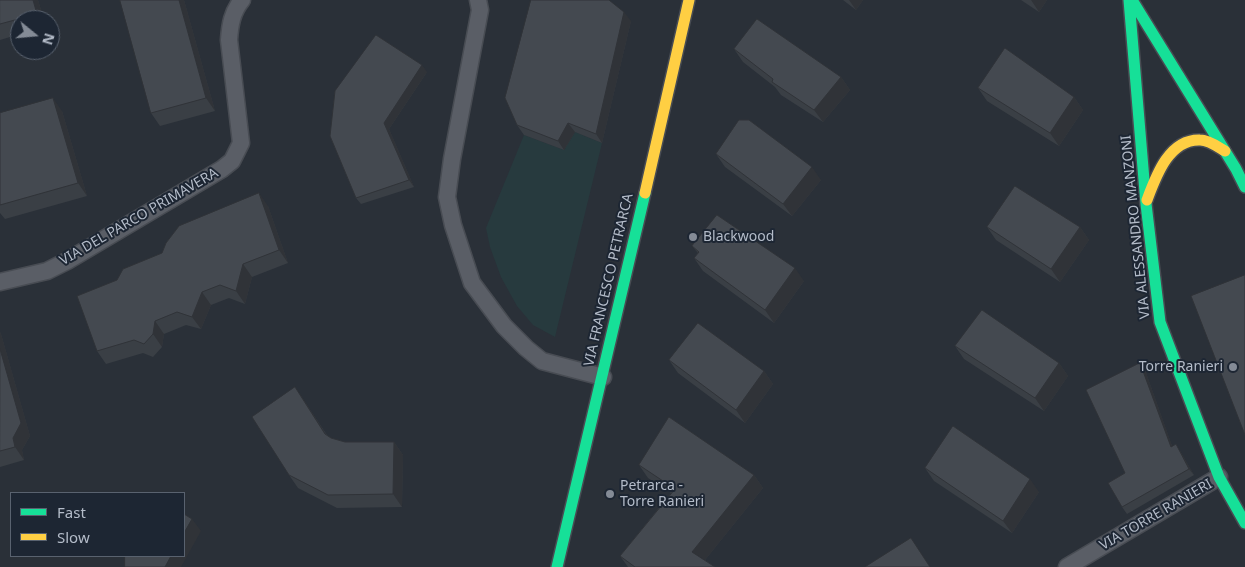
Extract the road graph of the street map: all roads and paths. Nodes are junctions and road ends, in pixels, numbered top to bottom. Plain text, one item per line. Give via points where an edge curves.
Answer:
1 (242, 0) edge
2 (478, 0) edge
3 (689, 0) edge
4 (1131, 0) edge
5 (1225, 151) junction
6 (1245, 187) edge
7 (1146, 204) junction
8 (0, 282) edge
9 (602, 377) junction
10 (1219, 477) junction
11 (1236, 480) dead end
12 (1245, 523) edge
13 (557, 567) edge
14 (1067, 567) edge

1 - 8 lane, VIA DEL PARCO PRIMAVERA via 235,8 230,27 241,142 232,161 67,261 47,271
2 - 9 lane via 480,10 447,197 472,283 509,332 542,362
3 - 9 street, VIA FRANCESCO PETRARCA
4 - 5 street, VIA ALESSANDRO MANZONI
4 - 7 street, VIA ALESSANDRO MANZONI
5 - 6 street, VIA ALESSANDRO MANZONI
5 - 7 street via 1201,140 1184,144 1168,156 1155,178
7 - 10 street, VIA ALESSANDRO MANZONI via 1160,322
9 - 13 street, VIA FRANCESCO PETRARCA
10 - 11 street
10 - 12 street, VIA ALESSANDRO MANZONI
10 - 14 lane, VIA TORRE RANIERI

